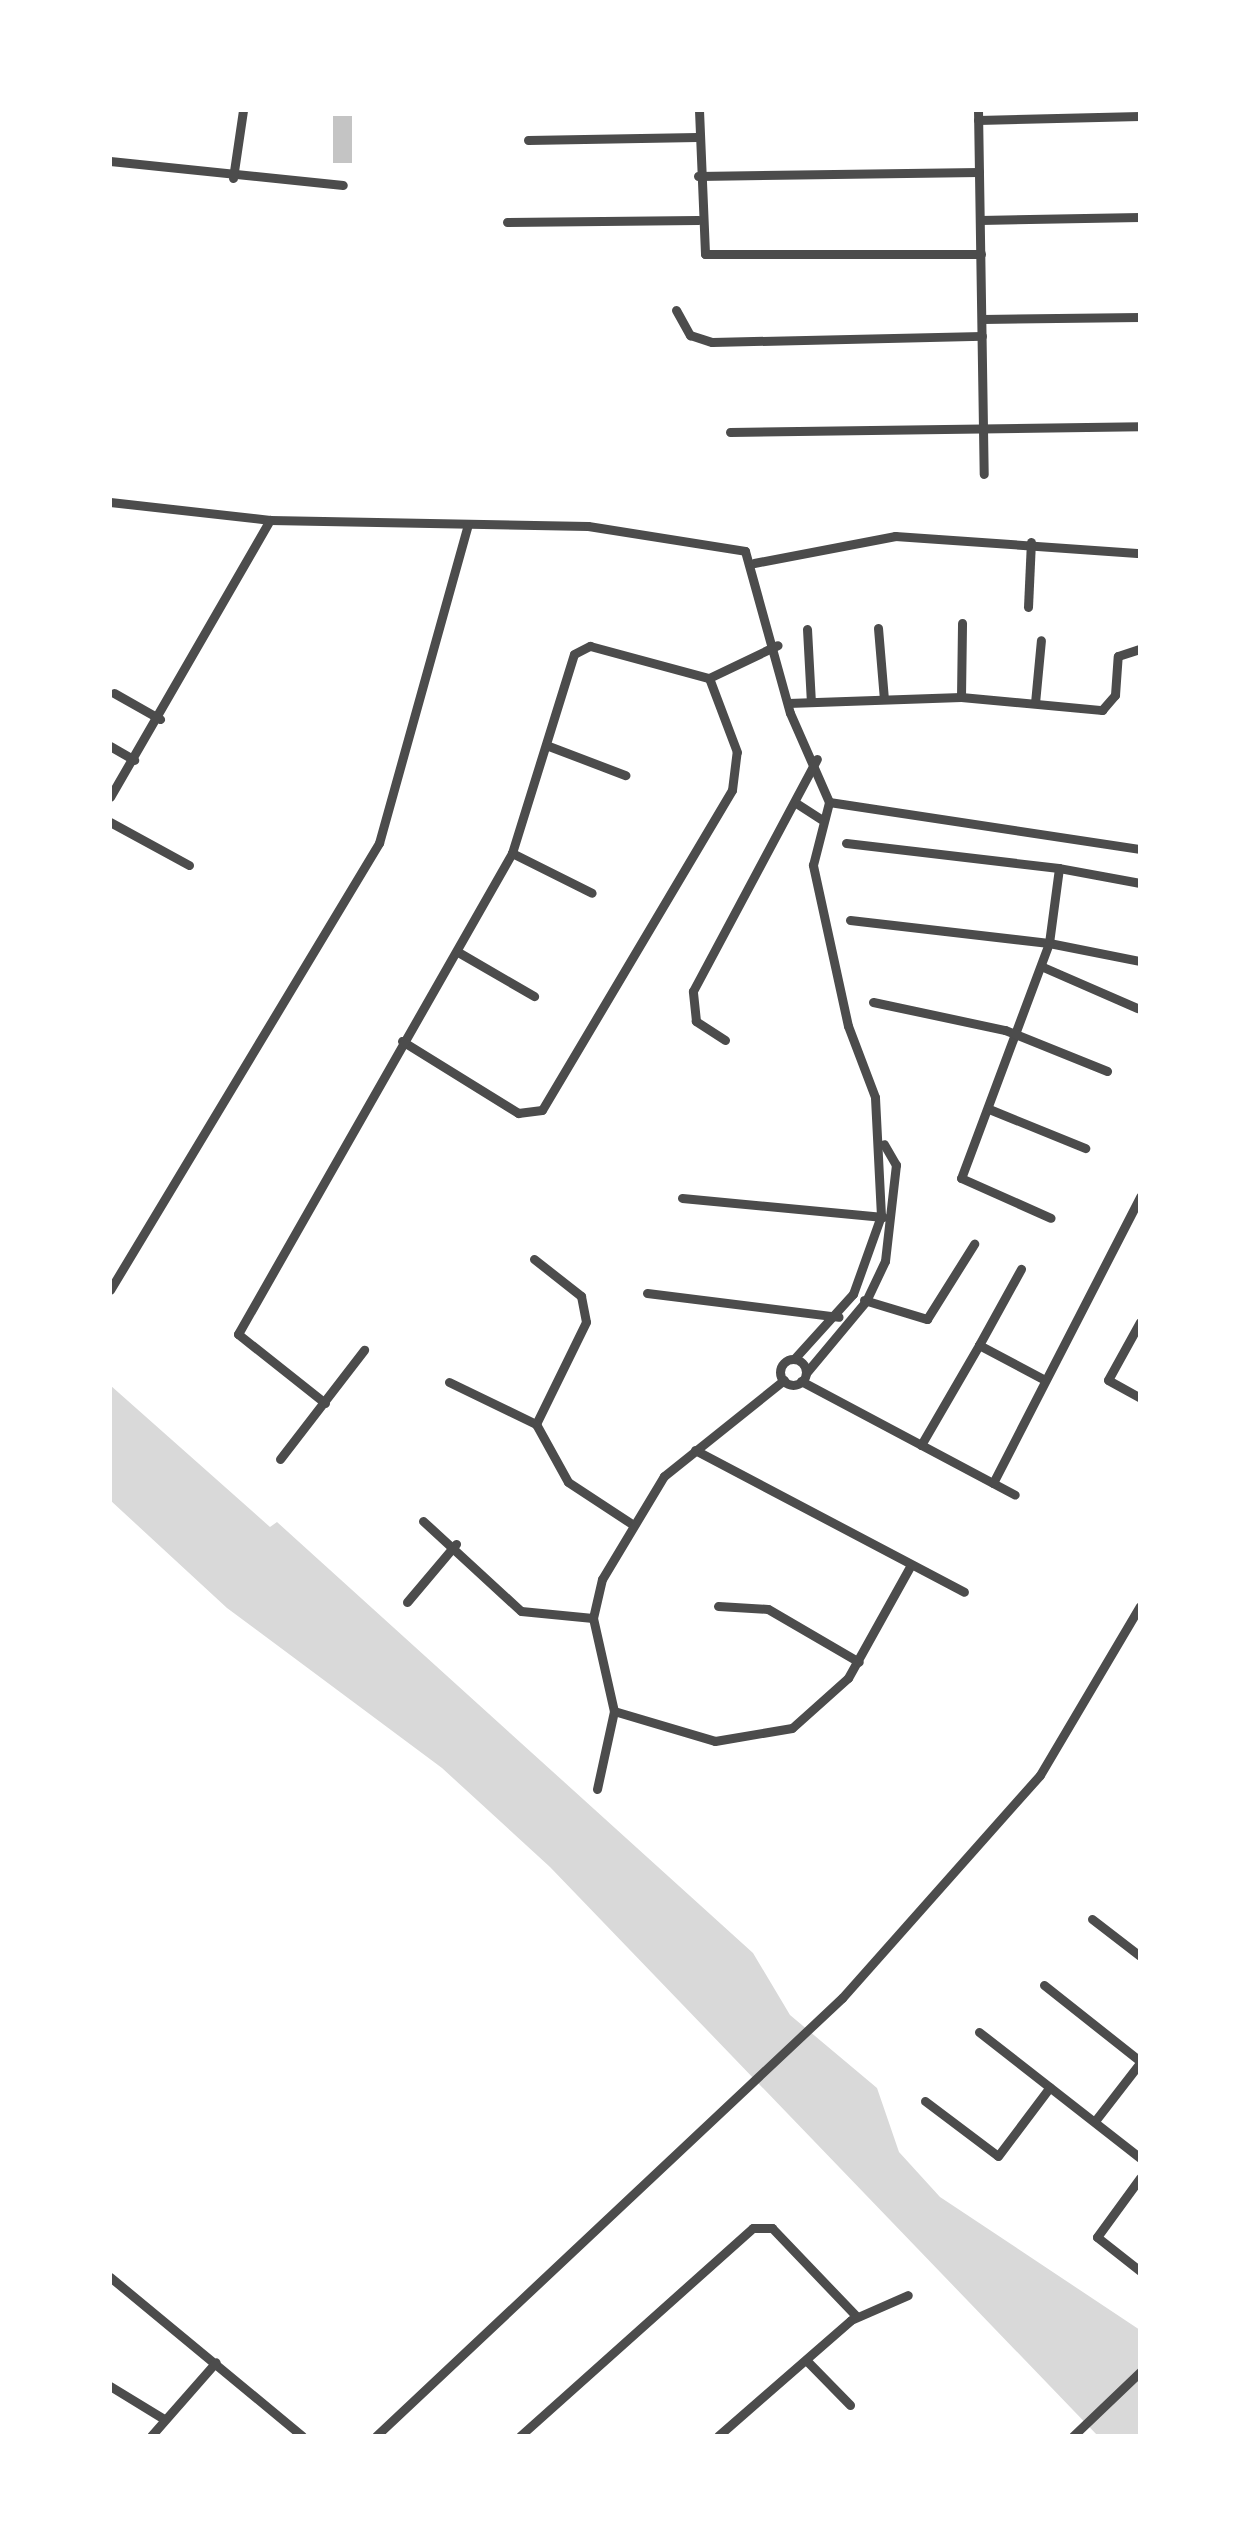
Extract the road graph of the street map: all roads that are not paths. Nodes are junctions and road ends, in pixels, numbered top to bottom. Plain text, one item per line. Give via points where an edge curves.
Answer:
1 (243, 110) edge
2 (698, 110) edge
3 (978, 115) edge
4 (1140, 116) edge
5 (697, 138) junction
6 (528, 140) dead end
7 (110, 162) edge
8 (979, 172) junction
9 (698, 176) junction
10 (232, 178) junction
11 (343, 185) dead end
12 (1140, 217) edge
13 (698, 220) junction
14 (980, 220) junction
15 (507, 222) dead end
16 (981, 254) junction
17 (676, 310) dead end
18 (1140, 317) edge
19 (982, 319) junction
20 (982, 336) junction
21 (1140, 426) edge
22 (983, 428) junction
23 (730, 432) dead end
24 (984, 474) dead end
25 (111, 505) edge
26 (270, 520) junction
27 (468, 525) junction
28 (1030, 542) junction
29 (1140, 553) edge
30 (754, 563) junction
31 (1028, 607) dead end
32 (962, 623) dead end
33 (878, 628) dead end
34 (808, 629) dead end
35 (1042, 640) dead end
36 (778, 645) junction
37 (1140, 650) edge
38 (708, 678) junction
39 (114, 693) dead end
40 (961, 698) junction
41 (884, 699) junction
42 (812, 702) junction
43 (788, 703) junction
44 (1035, 704) junction
45 (160, 719) junction
46 (110, 746) edge
47 (546, 746) junction
48 (134, 760) junction
49 (817, 760) junction
50 (625, 774) dead end
51 (110, 796) edge
52 (829, 802) junction
53 (796, 803) junction
54 (821, 819) junction
55 (110, 822) edge
56 (846, 842) dead end
57 (1140, 849) edge
58 (512, 853) junction
59 (190, 865) dead end
60 (1059, 868) junction
61 (1140, 884) edge
62 (592, 893) dead end
63 (850, 920) dead end
64 (1049, 943) junction
65 (458, 952) junction
66 (1140, 962) edge
67 (1043, 967) junction
68 (534, 996) dead end
69 (873, 1002) dead end
70 (1137, 1008) dead end
71 (1019, 1036) junction
72 (724, 1040) dead end
73 (402, 1041) junction
74 (1107, 1071) dead end
75 (989, 1109) junction
76 (884, 1144) junction
77 (1085, 1148) dead end
78 (1140, 1197) edge
79 (682, 1198) dead end
80 (881, 1216) junction
81 (896, 1218) junction
82 (1051, 1218) dead end
83 (974, 1244) dead end
84 (534, 1260) dead end
85 (1021, 1269) dead end
86 (110, 1290) edge
87 (647, 1293) dead end
88 (853, 1294) junction
89 (866, 1301) junction
90 (837, 1316) junction
91 (1140, 1322) edge
92 (849, 1324) junction
93 (979, 1345) junction
94 (364, 1350) dead end
95 (794, 1359) junction
96 (804, 1377) junction
97 (1042, 1378) junction
98 (784, 1380) junction
99 (449, 1382) dead end
100 (1140, 1398) edge
101 (325, 1403) junction
102 (536, 1424) junction
103 (920, 1445) junction
104 (696, 1450) junction
105 (280, 1459) dead end
106 (993, 1483) junction
107 (1016, 1496) dead end
108 (423, 1521) dead end
109 (632, 1524) junction
110 (456, 1544) junction
111 (912, 1564) junction
112 (964, 1592) dead end
113 (408, 1602) dead end
114 (718, 1606) dead end
115 (1140, 1606) edge
116 (593, 1618) junction
117 (859, 1662) junction
118 (614, 1711) junction
119 (597, 1790) dead end
120 (1092, 1919) dead end
121 (1140, 1956) edge
122 (1044, 1984) dead end
123 (978, 2032) dead end
124 (1140, 2062) edge
125 (1050, 2086) junction
126 (926, 2101) dead end
127 (1095, 2121) junction
128 (1140, 2158) edge
129 (1140, 2178) edge
130 (1140, 2272) edge
131 (110, 2276) edge
132 (908, 2294) dead end
133 (856, 2316) junction
134 (806, 2360) junction
135 (216, 2362) junction
136 (1140, 2372) edge
137 (110, 2386) edge
138 (850, 2406) dead end
139 (164, 2419) junction
140 (151, 2436) edge
141 (302, 2436) edge
142 (376, 2436) edge
143 (520, 2436) edge
144 (718, 2436) edge
145 (1074, 2436) edge

1 - 10 street
2 - 5 street
3 - 4 street
3 - 8 street
5 - 6 street
5 - 9 street
7 - 10 street
8 - 9 street
8 - 14 street
9 - 13 street
10 - 11 street
12 - 14 street
13 - 15 street
13 - 16 street via 699,248 714,258
14 - 16 street
16 - 19 street
17 - 20 street via 690,336 712,342
18 - 19 street
19 - 20 street
20 - 22 street
21 - 22 street
22 - 23 street
22 - 24 street
25 - 26 street
26 - 27 street
26 - 45 street
27 - 30 street via 658,532 746,551
27 - 86 street via 379,843
28 - 29 street
28 - 30 street via 895,536
28 - 31 street
30 - 36 street
32 - 40 street
33 - 41 street
34 - 42 street
35 - 44 street
36 - 38 street
36 - 43 street
37 - 44 street via 1118,656 1110,706
38 - 47 street via 581,646
38 - 73 street via 737,752 732,790 542,1110 518,1113
39 - 45 street
40 - 41 street
40 - 44 street
41 - 42 street
42 - 43 street
43 - 49 street
45 - 48 street
46 - 48 street
47 - 50 street
47 - 58 street
48 - 51 street
49 - 52 street
49 - 53 street
52 - 54 street
52 - 57 street
53 - 54 street
53 - 72 street via 693,991 696,1021
54 - 76 street via 812,865
55 - 59 street
56 - 60 street
58 - 62 street
58 - 65 street
60 - 61 street
60 - 64 street
63 - 64 street
64 - 66 street
64 - 67 street
65 - 68 street
65 - 73 street
67 - 70 street
67 - 71 street
69 - 71 street
71 - 74 street
71 - 75 street
73 - 101 street via 236,1338
75 - 77 street
75 - 82 street via 961,1178
76 - 80 street
76 - 81 street via 896,1165
78 - 97 street
79 - 80 street
80 - 81 street
80 - 88 street
81 - 89 street
83 - 89 street via 928,1319
84 - 102 street via 580,1296 586,1322
85 - 93 street
87 - 90 street
88 - 89 street
88 - 90 street
89 - 92 street
90 - 92 street
90 - 95 street
91 - 100 street via 1108,1380
92 - 96 street
93 - 97 street
93 - 103 street
94 - 101 street
95 - 96 street
95 - 98 street via 782,1366
96 - 98 street
96 - 103 street
97 - 106 street
98 - 104 street
99 - 102 street
101 - 105 street
102 - 109 street via 568,1482
103 - 106 street
104 - 109 street via 664,1476
104 - 111 street
106 - 107 street
108 - 110 street
109 - 116 street
110 - 113 street
110 - 116 street via 521,1612
111 - 112 street
111 - 117 street
114 - 117 street via 768,1609
115 - 142 street via 1040,1776 842,1998 711,2129
116 - 118 street
117 - 118 street via 817,1713 758,1739 680,1735
118 - 119 street
120 - 121 street
122 - 124 street
123 - 125 street
124 - 127 street
125 - 126 street via 998,2156
125 - 127 street
127 - 128 street
129 - 130 street via 1096,2237
131 - 135 street
132 - 133 street
133 - 134 street
133 - 143 street via 772,2228 754,2228
134 - 138 street
134 - 144 street
135 - 139 street
135 - 141 street
136 - 145 street
137 - 139 street
139 - 140 street

